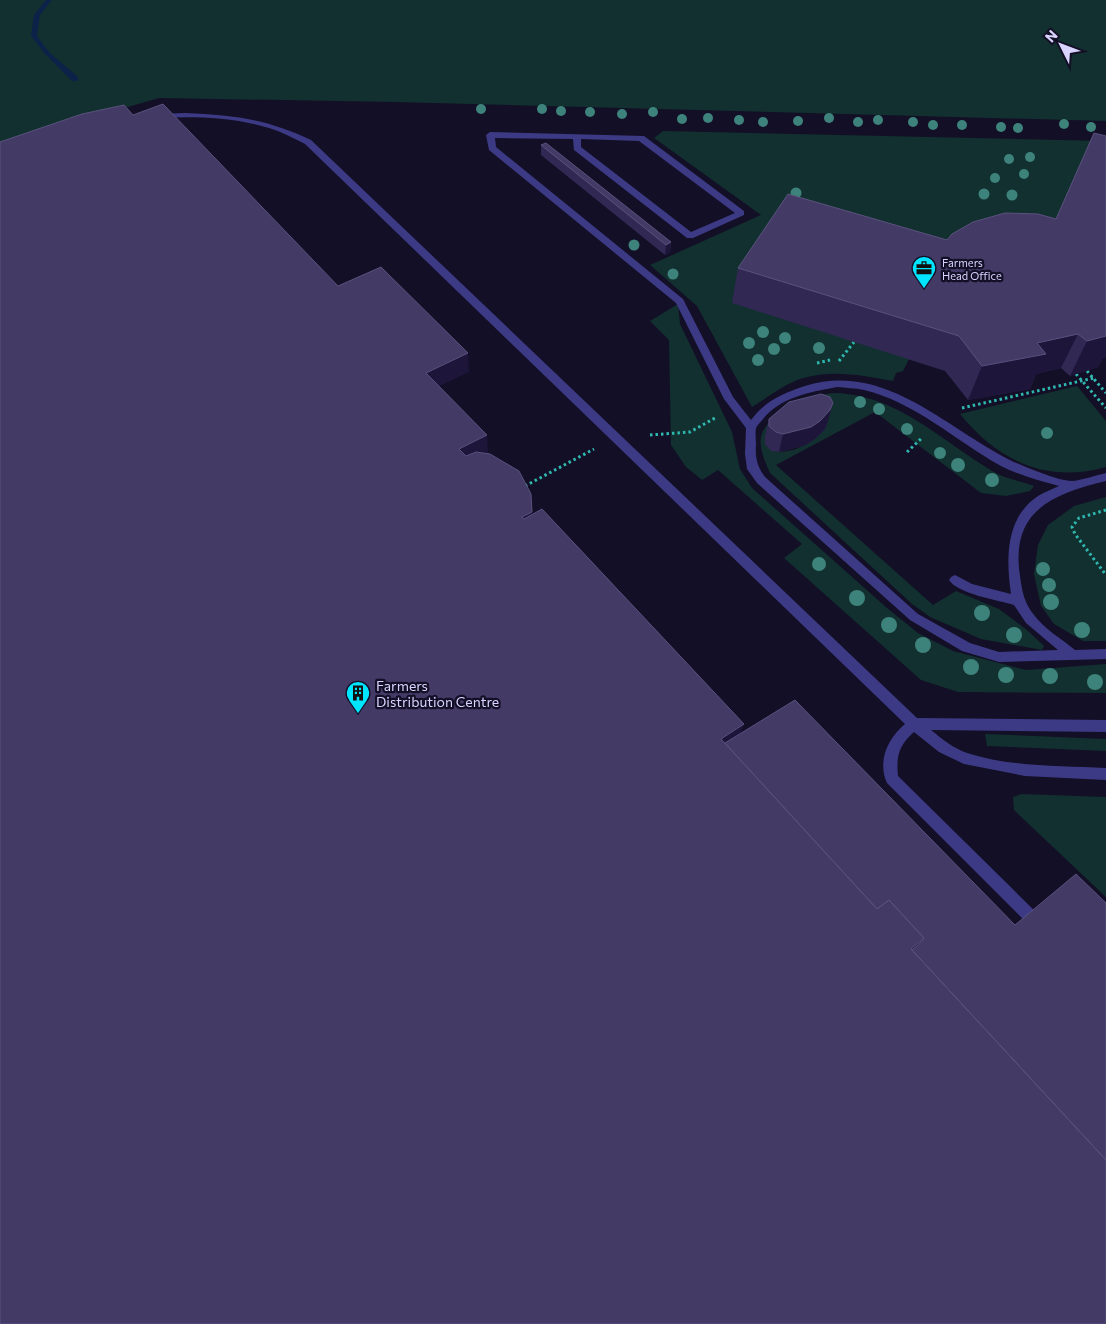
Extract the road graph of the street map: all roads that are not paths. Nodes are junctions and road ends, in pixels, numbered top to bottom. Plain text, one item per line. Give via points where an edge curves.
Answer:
1 (147, 118) edge
2 (577, 137) junction
3 (751, 427) junction
4 (1106, 477) edge
5 (1072, 486) junction
6 (955, 580) dead end
7 (1018, 601) junction
8 (1106, 654) edge
9 (1074, 656) junction
10 (914, 724) junction
11 (1106, 726) edge
12 (1106, 774) edge
13 (1051, 937) edge

1 - 10 lane via 175,114 250,122 282,129 308,142
2 - 2 lane via 576,148 690,236 741,213 641,138
2 - 3 lane via 490,135 492,148 680,300 729,399
3 - 5 lane via 768,407 798,392 822,384 848,382 873,388 907,403 1013,467
3 - 9 lane via 750,454 753,469 761,480 914,617 966,647 999,657
4 - 5 lane
5 - 7 lane via 1042,499 1023,518 1015,544 1013,567
6 - 7 lane via 969,588
7 - 9 lane via 1030,620
8 - 9 lane
10 - 11 lane
10 - 12 lane via 944,748 964,758 1025,770
10 - 13 lane via 896,739 889,758 892,779

